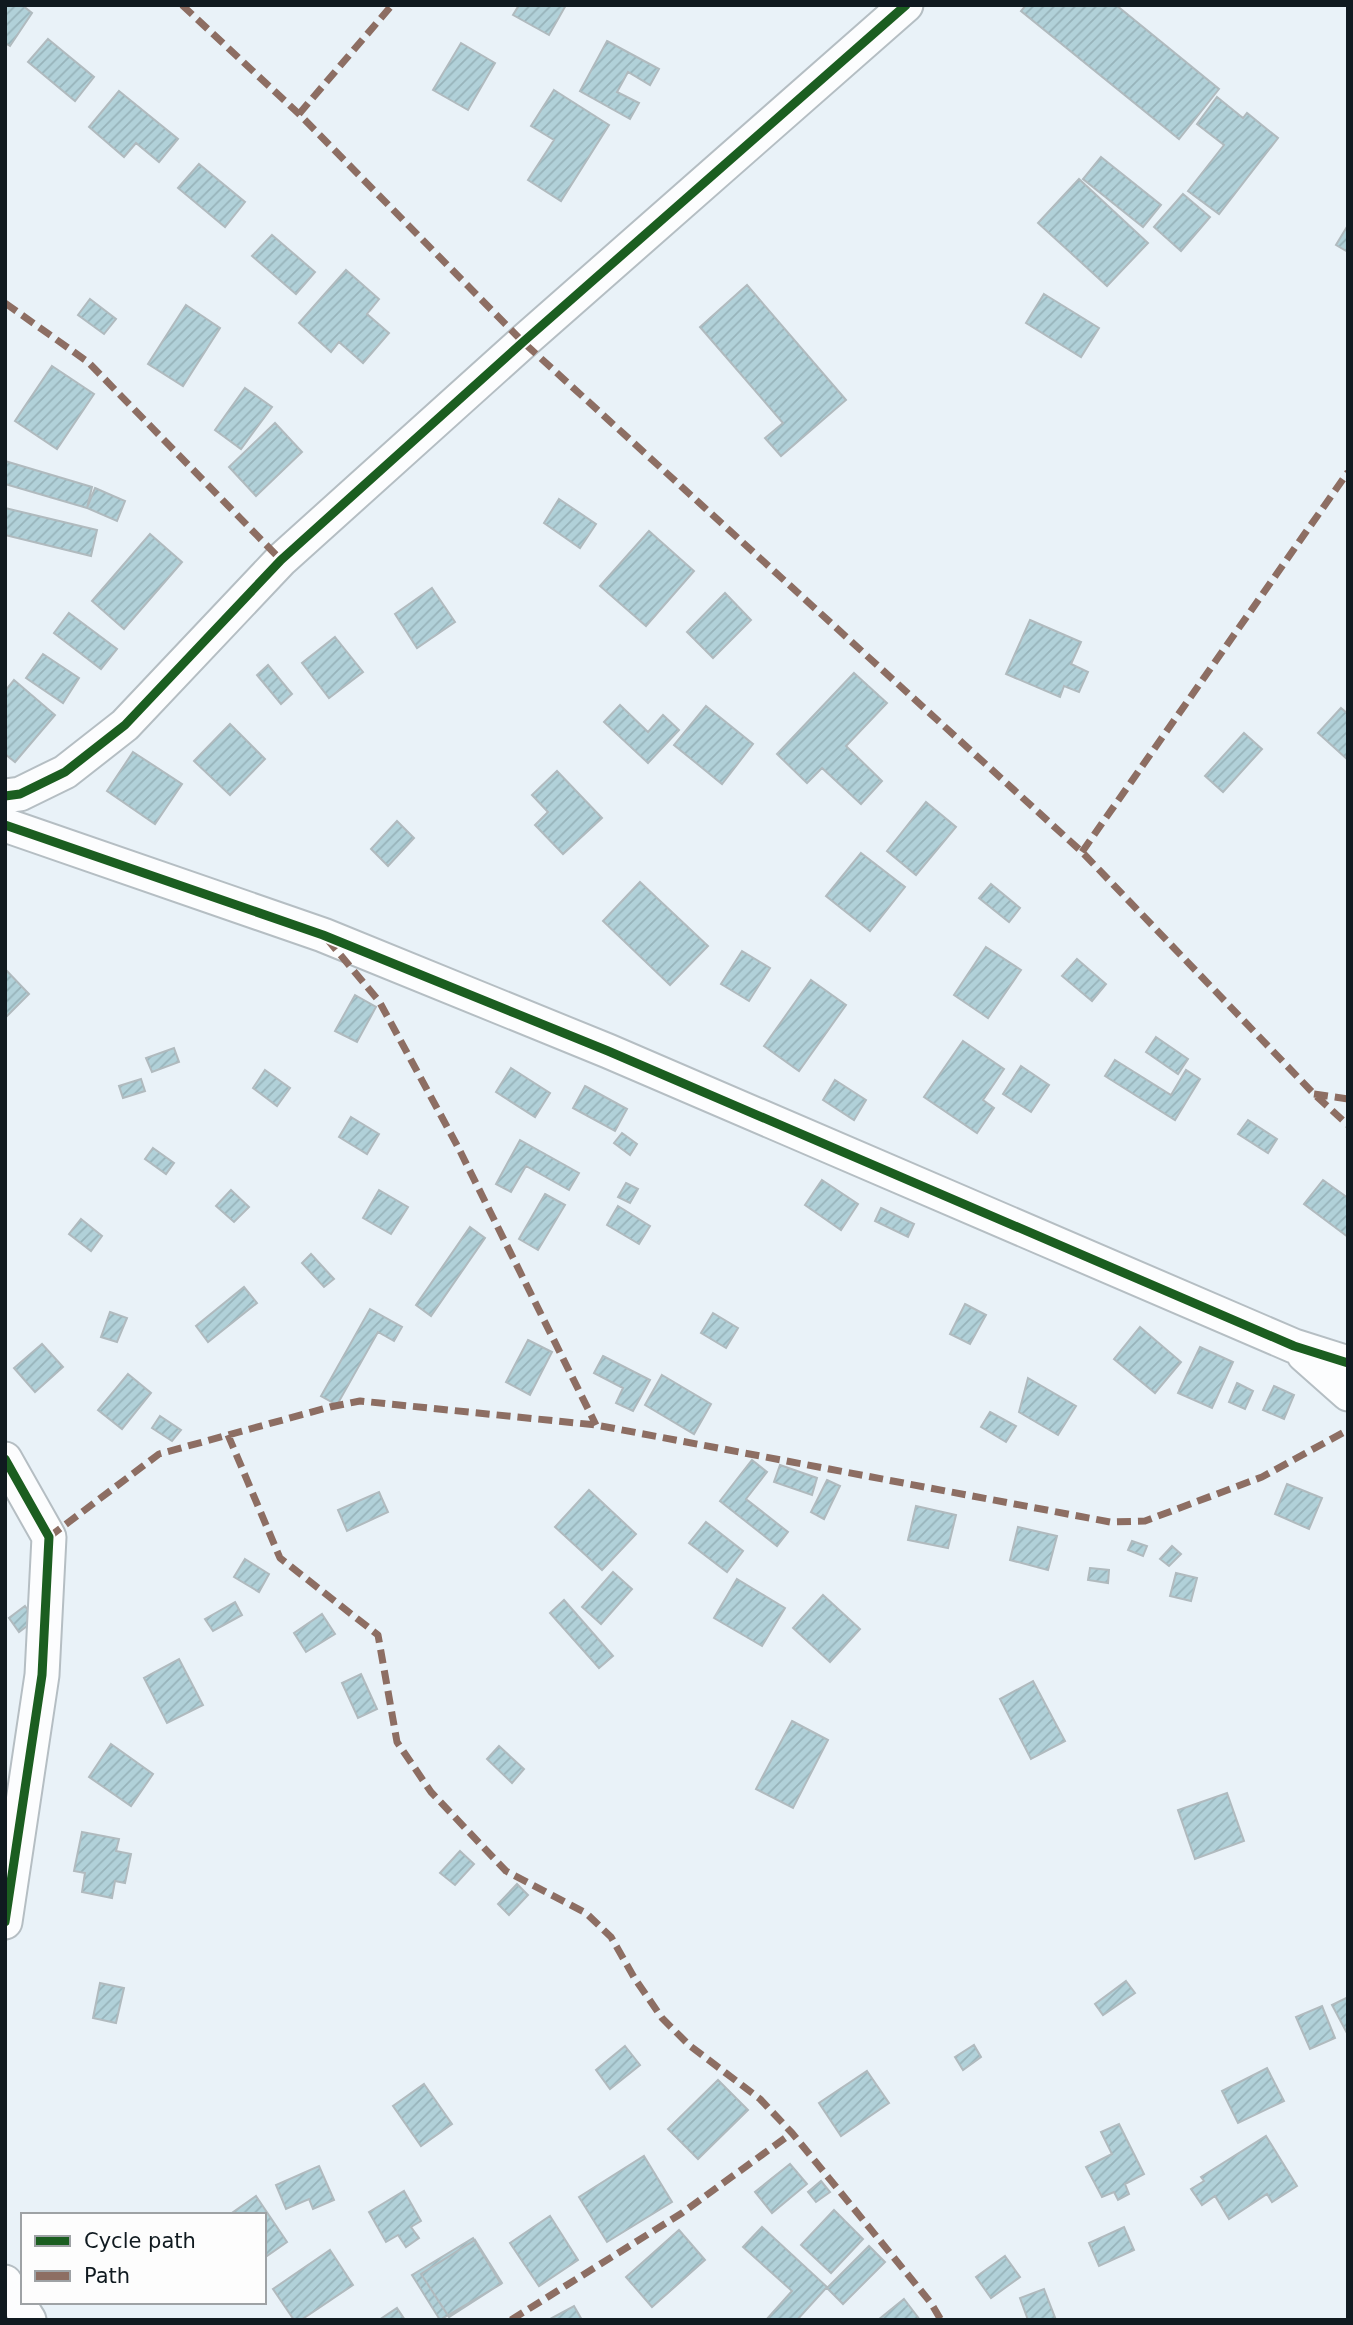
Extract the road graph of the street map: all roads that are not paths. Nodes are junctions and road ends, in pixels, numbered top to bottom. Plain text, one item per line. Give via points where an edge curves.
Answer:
1 (906, 5) edge
2 (5, 796) edge
3 (5, 825) edge
4 (1294, 1346) junction
5 (1348, 1363) edge
6 (1348, 1394) edge
7 (5, 1459) edge
8 (5, 1922) edge
9 (5, 2282) edge
10 (29, 2320) edge

1 - 2 street via 281,560 125,725 65,772 20,794
3 - 4 street via 323,935 608,1051
4 - 5 street
4 - 6 street
7 - 8 street via 48,1536 42,1675
9 - 10 street

